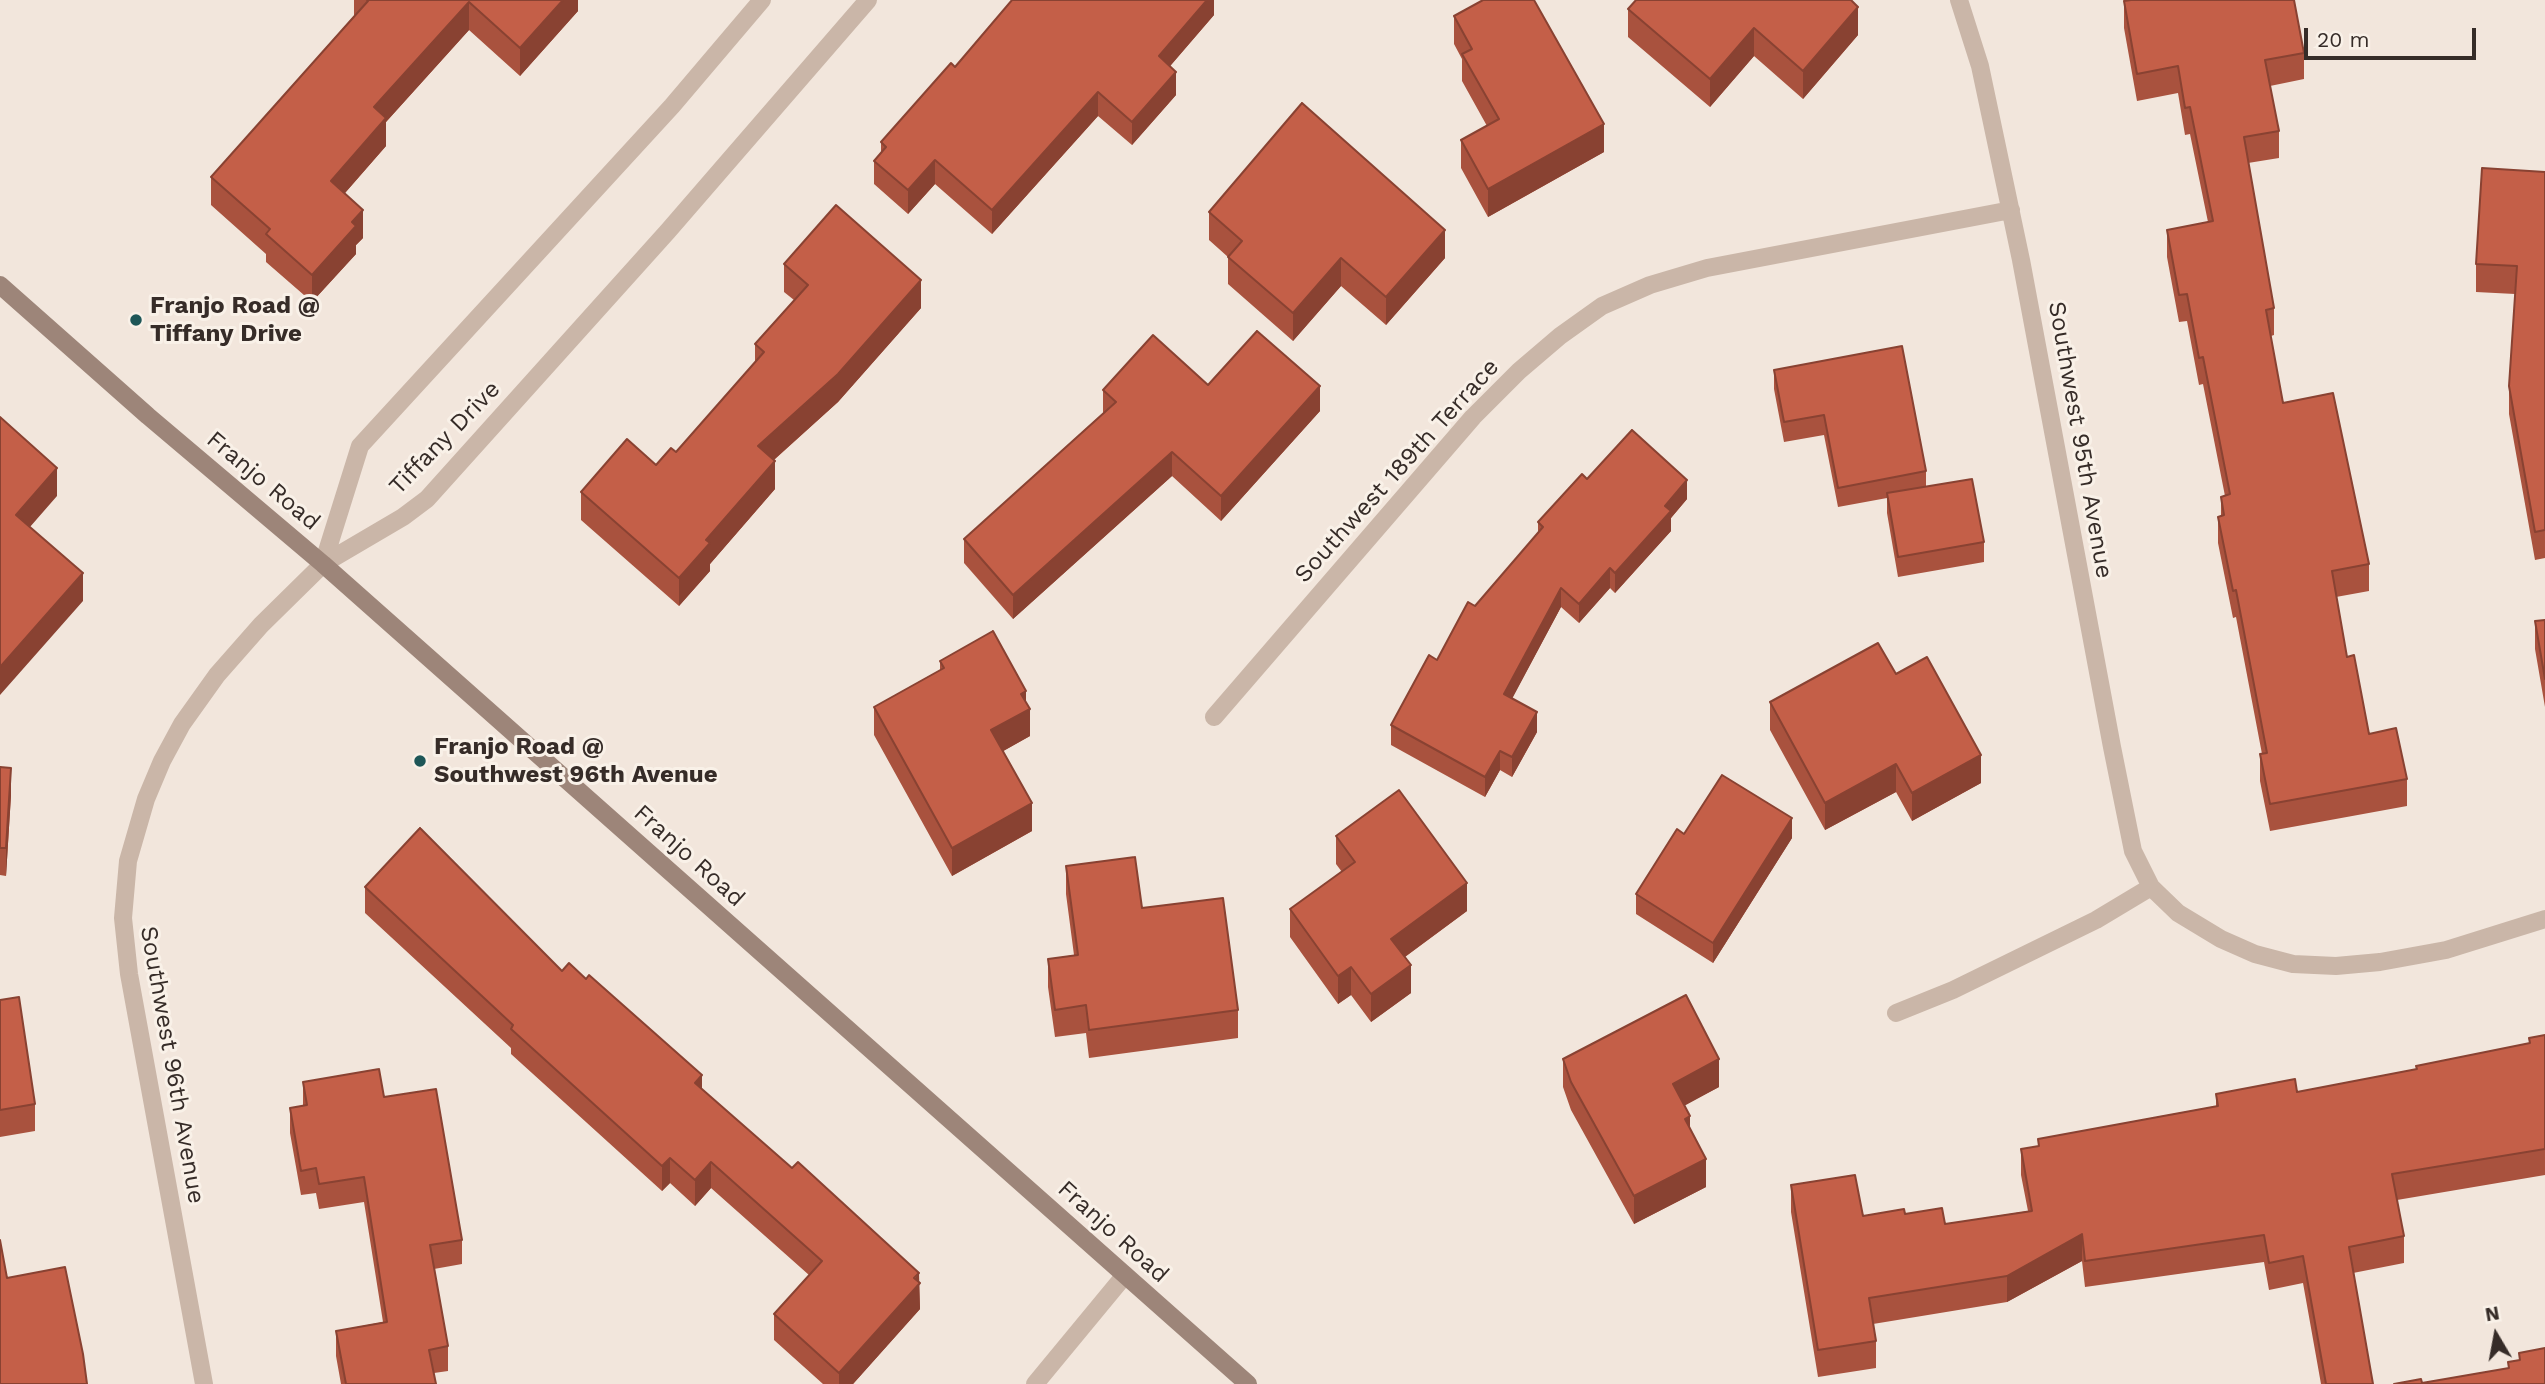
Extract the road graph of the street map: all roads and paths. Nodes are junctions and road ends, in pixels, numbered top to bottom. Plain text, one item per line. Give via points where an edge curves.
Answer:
1 (762, 0) edge
2 (869, 0) edge
3 (1959, 0) edge
4 (2011, 210) junction
5 (0, 285) edge
6 (323, 564) junction
7 (1214, 716) dead end
8 (2151, 887) junction
9 (2545, 919) edge
10 (1896, 1013) dead end
11 (1125, 1276) junction
12 (204, 1384) edge
13 (1035, 1384) edge
14 (1248, 1384) edge

1 - 6 street, Tiffany Drive via 672,106 360,446
2 - 6 street, Tiffany Drive via 428,499
3 - 4 street, Southwest 95th Avenue via 1980,66
4 - 7 street, Southwest 189th Terrace via 1707,268 1602,306 1549,345 1472,417
4 - 8 street, Southwest 95th Avenue via 2133,851
5 - 6 street, Franjo Road
6 - 11 street, Franjo Road
6 - 12 street, Southwest 96th Avenue via 216,675 181,724 146,799 128,861 123,918 129,974
8 - 9 street, Southwest 95th Avenue via 2178,913 2221,939 2293,964 2380,962 2446,950
8 - 10 street via 2096,920
11 - 13 street
11 - 14 street, Franjo Road

